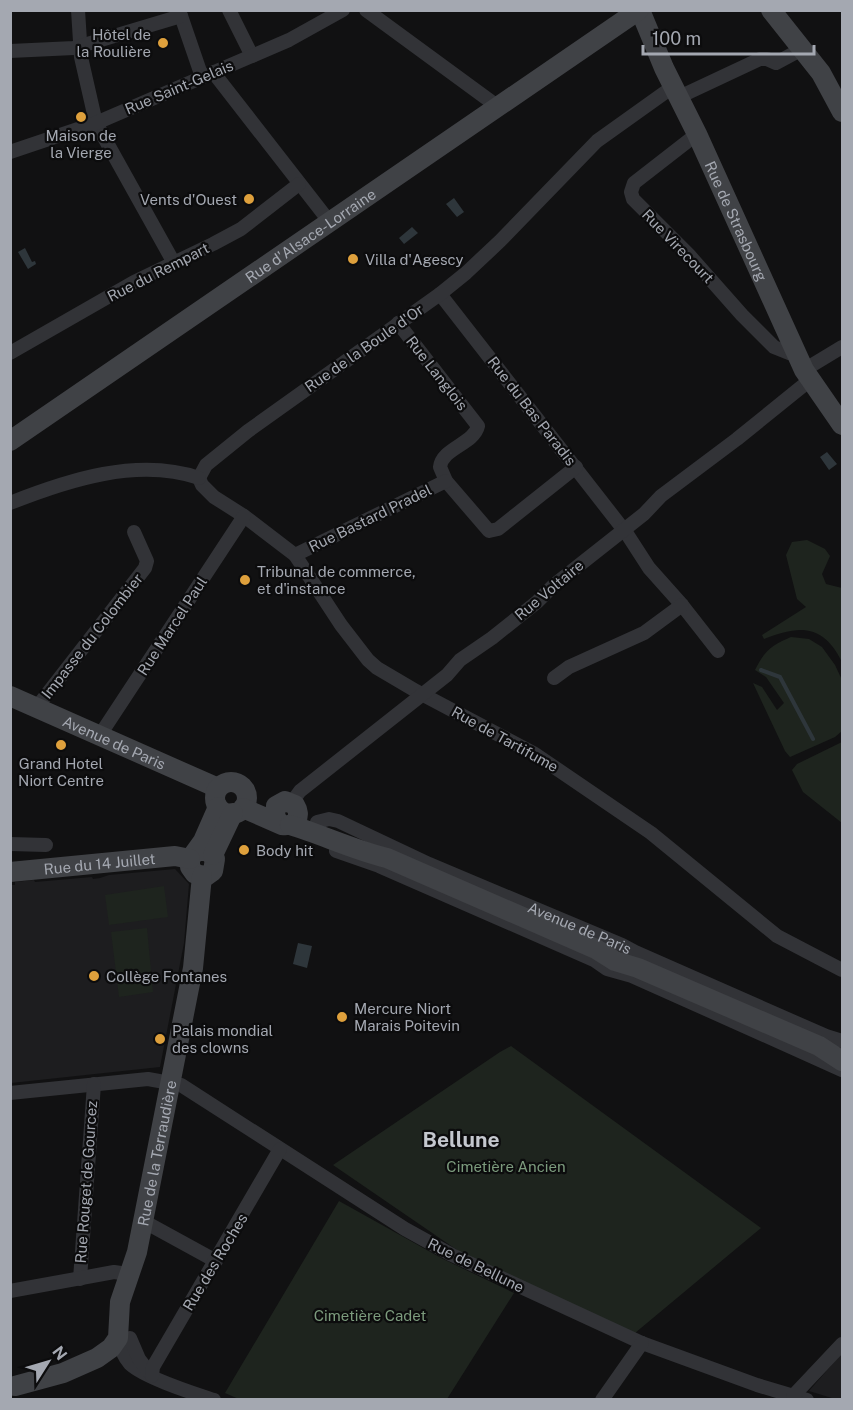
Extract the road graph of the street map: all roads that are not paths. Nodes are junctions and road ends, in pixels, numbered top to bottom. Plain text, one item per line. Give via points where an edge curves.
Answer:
1 (78, 10) edge
2 (229, 10) edge
3 (343, 10) edge
4 (366, 10) edge
5 (623, 10) edge
6 (639, 10) edge
7 (771, 10) edge
8 (180, 13) edge
9 (611, 28) junction
10 (80, 47) junction
11 (802, 50) junction
12 (10, 51) edge
13 (252, 56) junction
14 (207, 75) junction
15 (676, 92) junction
16 (497, 106) junction
17 (843, 112) edge
18 (96, 123) junction
19 (697, 134) junction
20 (10, 152) edge
21 (299, 184) junction
22 (329, 221) junction
23 (174, 263) junction
24 (440, 294) junction
25 (398, 323) junction
26 (843, 346) edge
27 (10, 353) edge
28 (803, 368) junction
29 (843, 425) edge
30 (10, 441) edge
31 (576, 467) junction
32 (199, 478) junction
33 (447, 481) junction
34 (10, 503) edge
35 (244, 516) junction
36 (623, 529) junction
37 (134, 532) dead end
38 (295, 555) junction
39 (682, 605) junction
40 (718, 651) dead end
41 (554, 678) dead end
42 (421, 693) junction
43 (10, 696) edge
44 (37, 707) junction
45 (100, 735) junction
46 (231, 801) junction
47 (287, 815) junction
48 (317, 822) junction
49 (10, 844) edge
50 (46, 845) dead end
51 (200, 855) junction
52 (388, 865) junction
53 (10, 872) edge
54 (467, 899) junction
55 (843, 970) edge
56 (645, 975) junction
57 (843, 1041) edge
58 (819, 1046) junction
59 (843, 1052) edge
60 (843, 1061) edge
61 (843, 1070) edge
62 (170, 1082) junction
63 (94, 1084) junction
64 (10, 1093) edge
65 (280, 1149) junction
66 (143, 1221) junction
67 (136, 1252) junction
68 (216, 1261) junction
69 (128, 1274) junction
70 (80, 1279) junction
71 (10, 1291) edge
72 (124, 1343) junction
73 (642, 1343) junction
74 (843, 1344) edge
75 (152, 1376) junction
76 (13, 1386) edge
77 (800, 1398) edge
78 (214, 1400) edge
79 (602, 1400) edge

1 - 10 street
2 - 13 street
3 - 13 street, Rue Saint-Gelais
4 - 16 street
5 - 9 main road
6 - 9 main road, Rue d'Alsace-Lorraine
6 - 15 main road, Rue de Strasbourg
7 - 11 main road
8 - 10 street
8 - 14 street
9 - 16 main road, Rue d'Alsace-Lorraine
10 - 12 street
10 - 18 street
11 - 15 street, Rue de la Boule d'Or via 776,63 760,59
11 - 17 main road
13 - 14 street, Rue Saint-Gelais
14 - 18 street, Rue Saint-Gelais
14 - 21 street
15 - 19 main road, Rue de Strasbourg
15 - 24 street, Rue de la Boule d'Or via 597,141 500,241
16 - 22 main road, Rue d'Alsace-Lorraine
18 - 20 street, Rue Saint-Gelais
18 - 23 street
19 - 28 main road, Rue de Strasbourg
19 - 28 street, Rue Virecourt via 634,183 633,199 774,347 789,353
21 - 22 street
21 - 23 street, Rue du Rempart via 241,229
22 - 30 main road, Rue d'Alsace-Lorraine
23 - 27 street, Rue du Rempart
24 - 25 street, Rue de la Boule d'Or
24 - 31 street, Rue du Bas Paradis
25 - 32 street, Rue de la Boule d'Or via 230,445 206,465
25 - 33 street, Rue Langlois via 478,426 475,433 441,460
26 - 28 street, Rue Voltaire
28 - 29 main road, Rue de Strasbourg
28 - 36 street, Rue Voltaire via 737,439
31 - 33 street via 493,531 485,527
31 - 36 street, Rue du Bas Paradis
32 - 34 street via 169,471 119,471 84,478
32 - 35 street, Rue de Tartifume via 214,497
33 - 38 street, Rue Bastard Pradel
35 - 38 street, Rue de Tartifume
35 - 45 street, Rue Marcel Paul
36 - 39 street, Rue du Bas Paradis via 649,568
36 - 42 street, Rue Voltaire
37 - 44 street, Impasse du Colombier via 147,561 145,568
38 - 42 street, Rue de Tartifume via 368,660
39 - 40 street, Rue du Bas Paradis
39 - 41 street via 644,633 569,667
42 - 47 street, Rue Voltaire via 300,791
42 - 55 street, Rue de Tartifume via 562,771 651,833 777,936
43 - 44 main road, Avenue de Paris
44 - 45 main road, Avenue de Paris
45 - 46 main road, Avenue de Paris
46 - 47 main road, Avenue de Paris
46 - 51 main road via 203,841
47 - 48 main road, Avenue de Paris
47 - 52 main road, Avenue de Paris
48 - 52 main road, Avenue de Paris via 364,843
48 - 57 street, Avenue de Paris via 338,821 429,864
49 - 50 street
51 - 53 main road, Rue du 14 Juillet
51 - 62 main road, Rue de la Terraudière via 192,871 202,876 193,968
52 - 54 street, Avenue de Paris
52 - 54 main road, Avenue de Paris via 409,868
54 - 56 main road, Avenue de Paris via 596,949
54 - 56 street, Avenue de Paris via 608,969
56 - 58 main road, Avenue de Paris
56 - 61 street, Avenue de Paris
58 - 59 main road, Avenue de Paris
58 - 60 main road, Avenue de Paris
62 - 63 street via 148,1079
62 - 65 street, Rue de Bellune via 187,1088
62 - 66 main road, Rue de la Terraudière
63 - 64 street
63 - 70 street, Rue Rouget de Gourcez
65 - 68 street, Rue des Roches
65 - 73 street, Rue de Bellune via 452,1255
66 - 67 main road, Rue de la Terraudière
66 - 68 street
67 - 69 main road, Rue de la Terraudière
67 - 72 main road, Rue de la Terraudière
68 - 75 street, Rue des Roches via 153,1367
69 - 70 street via 114,1272
69 - 72 main road, Rue de la Terraudière via 120,1302
70 - 71 street
72 - 75 street via 131,1364
72 - 76 main road via 108,1366 70,1382 47,1387
73 - 77 street, Rue de Bellune
73 - 79 street
74 - 77 street
75 - 78 street

